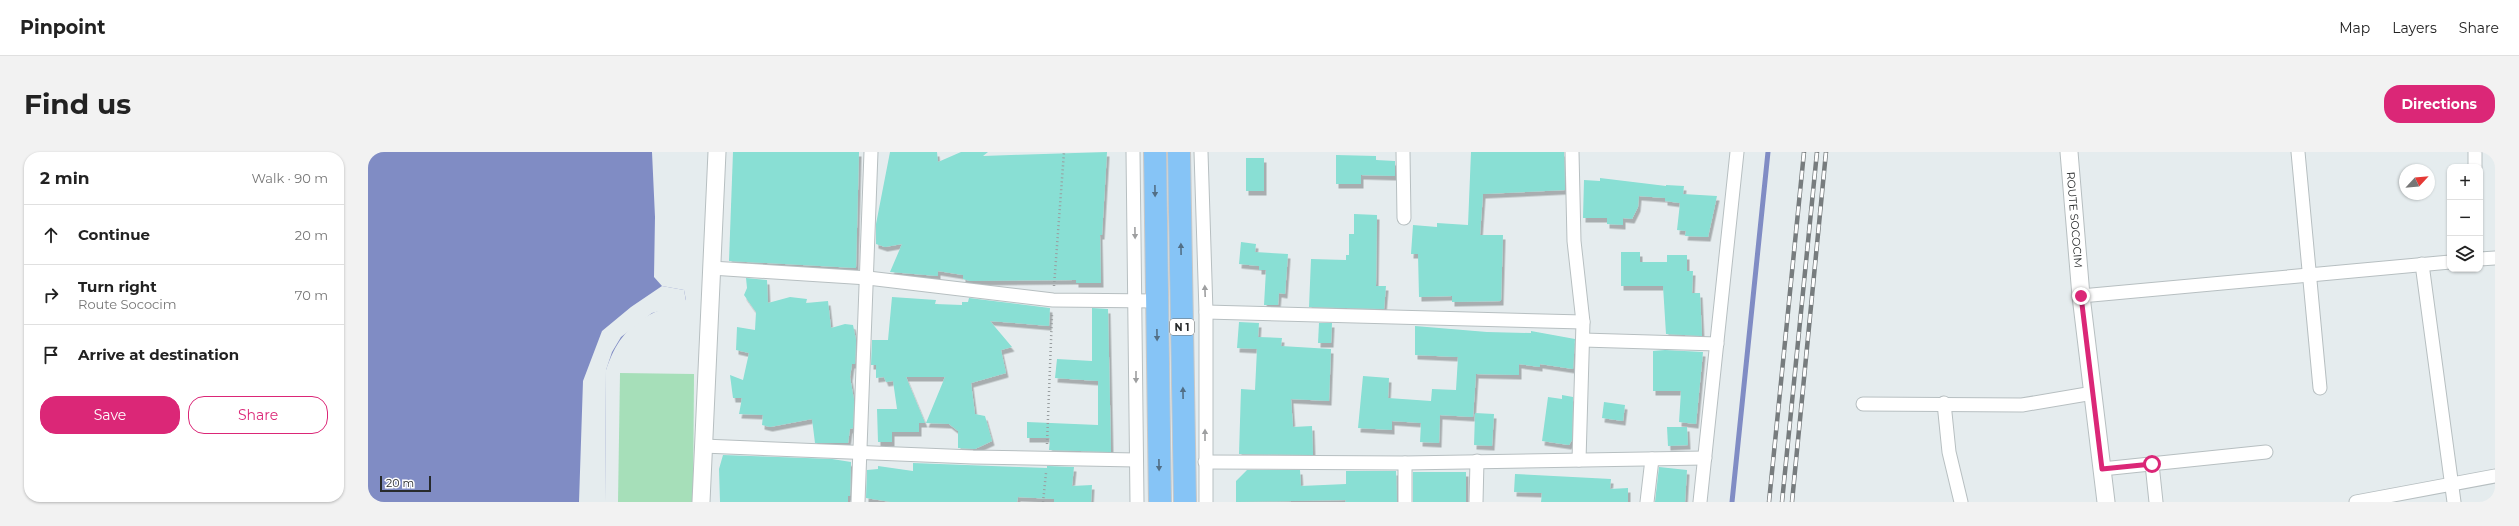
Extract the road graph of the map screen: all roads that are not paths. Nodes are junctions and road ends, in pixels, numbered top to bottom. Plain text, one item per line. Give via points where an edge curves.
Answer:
1 (716, 152) edge
2 (871, 152) edge
3 (1133, 152) edge
4 (1155, 152) edge
5 (1179, 152) edge
6 (1201, 152) edge
7 (1403, 152) edge
8 (1572, 152) edge
9 (1737, 152) edge
10 (2069, 152) edge
11 (2298, 152) edge
12 (2475, 152) edge
13 (2475, 164) edge
14 (1404, 218) dead end
15 (2495, 258) edge
16 (2483, 259) edge
17 (2447, 262) edge
18 (2422, 264) junction
19 (711, 268) junction
20 (2310, 275) junction
21 (868, 278) junction
22 (2081, 296) junction
23 (1146, 301) junction
24 (1206, 312) junction
25 (1583, 322) junction
26 (1583, 340) junction
27 (1717, 344) junction
28 (2320, 388) dead end
29 (2093, 394) junction
30 (1944, 403) junction
31 (1862, 404) dead end
32 (703, 446) junction
33 (860, 452) junction
34 (2266, 452) dead end
35 (1705, 458) junction
36 (1652, 459) junction
37 (1136, 460) junction
38 (1579, 460) junction
39 (1477, 461) junction
40 (1205, 462) junction
41 (1405, 462) junction
42 (2152, 464) junction
43 (2102, 469) junction
44 (2495, 476) edge
45 (2452, 484) junction
46 (701, 502) edge
47 (858, 502) edge
48 (1137, 502) edge
49 (1160, 502) edge
50 (1185, 502) edge
51 (1206, 502) edge
52 (1404, 502) edge
53 (1476, 502) edge
54 (1648, 502) edge
55 (1700, 502) edge
56 (1961, 502) edge
57 (2106, 502) edge
58 (2156, 502) edge
59 (2356, 502) edge
60 (2454, 502) edge

1 - 19 street
2 - 21 street
3 -> 23 street
4 -> 23 highway, N 1
50 -> 5 highway, N 1
24 -> 6 street
7 - 14 street
8 - 25 street via 1574,241
9 - 27 street
10 - 22 street, ROUTE SOCOCIM
11 - 20 street
12 - 13 street
15 - 16 street
17 - 18 street
18 - 20 street
18 - 45 street
19 - 21 street
19 - 32 street
20 - 22 street
20 - 28 street
21 - 23 street via 1053,300
21 - 33 street
22 - 29 street, ROUTE SOCOCIM
23 -> 37 street
23 -> 49 highway, N 1
24 - 25 street
40 -> 24 street
25 - 26 street
26 - 27 street
26 - 38 street
27 - 35 street
29 - 30 street via 2022,405
29 - 43 street, ROUTE SOCOCIM
30 - 31 street
30 - 56 street via 1949,452
32 - 33 street
32 - 46 street
33 - 37 street
33 - 47 street
34 - 42 street
35 - 36 street
35 - 55 street
36 - 38 street
36 - 54 street
37 - 48 street
38 - 39 street
39 - 41 street
39 - 53 street
40 - 41 street
40 - 51 street
41 - 52 street
42 - 43 street
42 - 58 street
43 - 57 street, ROUTE SOCOCIM
44 - 45 street
45 - 59 street
45 - 60 street

